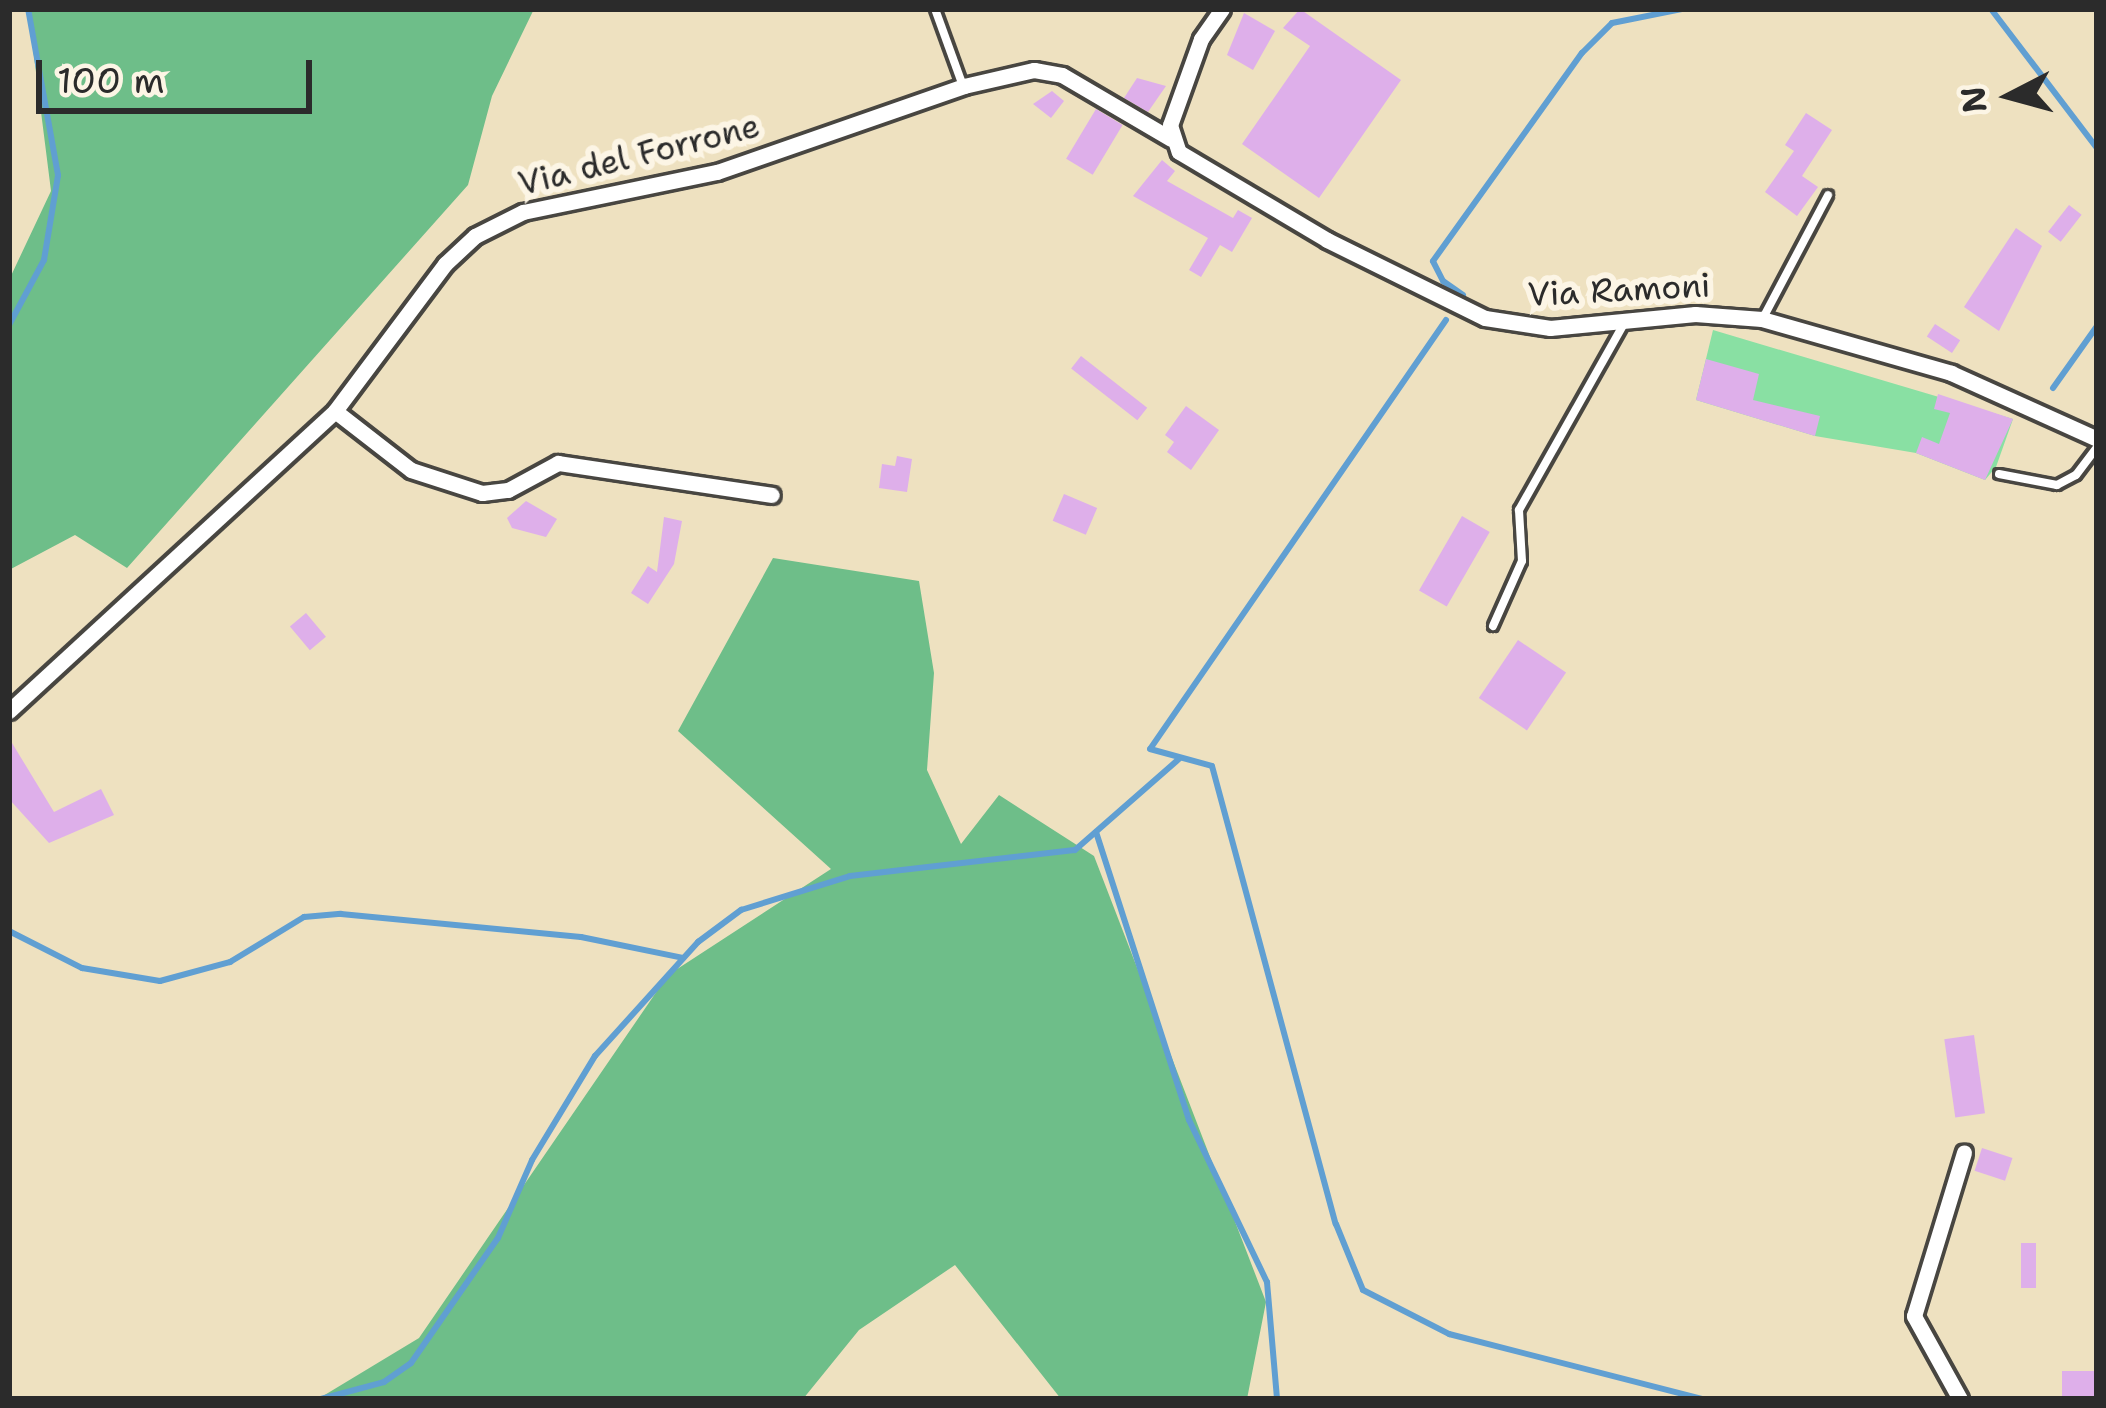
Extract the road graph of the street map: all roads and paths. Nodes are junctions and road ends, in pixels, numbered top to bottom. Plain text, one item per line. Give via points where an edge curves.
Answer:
1 (935, 9) edge
2 (1222, 9) edge
3 (964, 86) junction
4 (1171, 140) junction
5 (1828, 195) dead end
6 (1762, 319) junction
7 (1625, 322) junction
8 (335, 411) junction
9 (2097, 443) edge
10 (1999, 474) dead end
11 (772, 495) dead end
12 (1493, 626) dead end
13 (9, 711) edge
14 (1964, 1152) dead end
15 (1960, 1399) edge

1 - 3 lane
2 - 4 street via 1202,39
3 - 4 street, Via del Forrone via 1034,70 1062,75
3 - 8 street, Via del Forrone via 717,172 566,199 475,236 416,293
4 - 7 street, Via Ramoni via 1198,170 1485,318 1550,328
5 - 6 lane
6 - 7 street, Via Ramoni via 1695,314
6 - 9 street, Via Ramoni via 1951,373
7 - 12 lane via 1519,510 1522,561
8 - 11 street via 411,470 482,493 508,490 558,463
8 - 13 street, Via del Forrone
9 - 10 lane via 2057,485
14 - 15 street via 1915,1316

